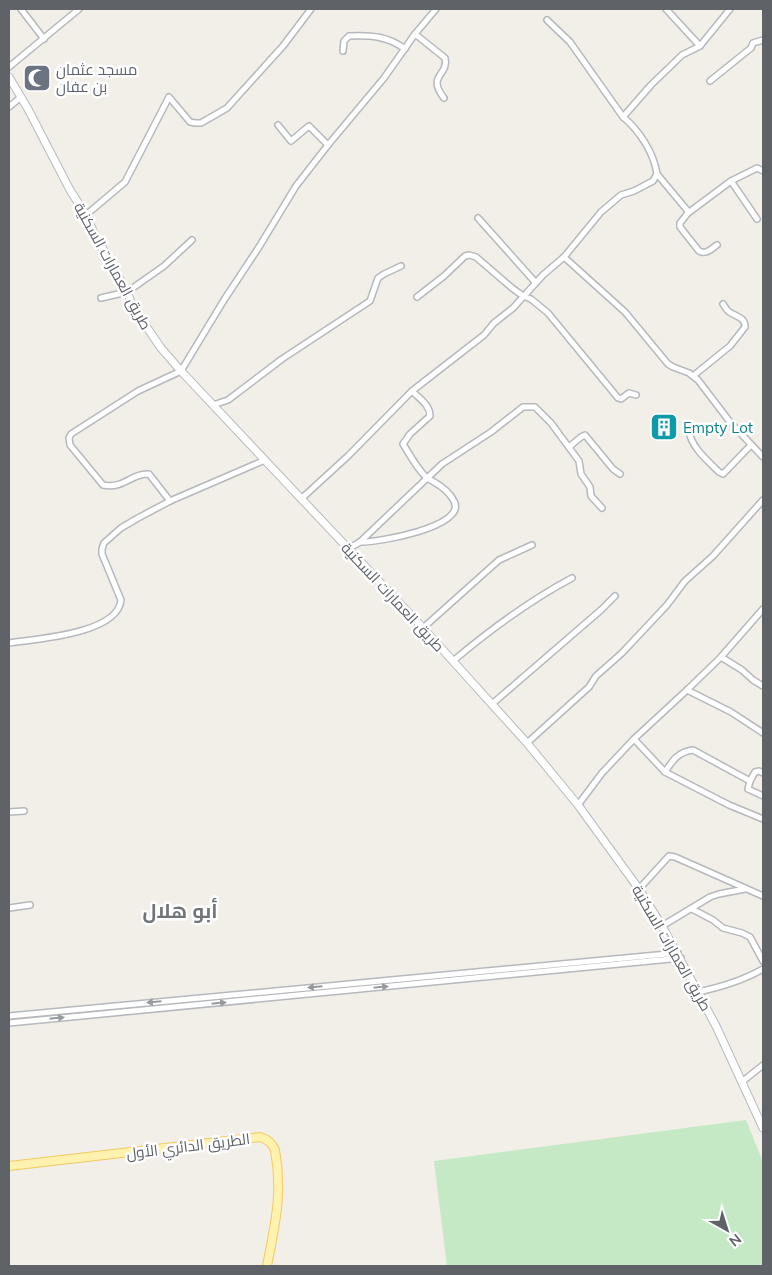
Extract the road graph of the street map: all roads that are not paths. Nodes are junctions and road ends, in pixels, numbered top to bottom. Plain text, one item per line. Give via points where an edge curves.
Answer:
1 (21, 9) edge
2 (79, 9) edge
3 (310, 9) edge
4 (436, 9) edge
5 (666, 9) edge
6 (730, 9) edge
7 (548, 20) dead end
8 (415, 34) junction
9 (44, 39) junction
10 (763, 40) edge
11 (700, 46) junction
12 (405, 49) junction
13 (343, 51) dead end
14 (9, 67) edge
15 (9, 77) edge
16 (710, 81) dead end
17 (21, 97) junction
18 (444, 98) dead end
19 (9, 107) edge
20 (623, 117) junction
21 (278, 125) dead end
22 (328, 144) junction
23 (763, 171) edge
24 (657, 174) junction
25 (731, 182) junction
26 (688, 213) junction
27 (86, 215) junction
28 (478, 218) dead end
29 (757, 220) dead end
30 (192, 240) dead end
31 (717, 245) dead end
32 (564, 257) junction
33 (402, 266) dead end
34 (536, 282) junction
35 (127, 292) junction
36 (523, 296) junction
37 (417, 297) dead end
38 (101, 298) dead end
39 (723, 304) dead end
40 (180, 371) junction
41 (693, 376) junction
42 (412, 391) junction
43 (636, 395) dead end
44 (213, 405) junction
45 (689, 431) dead end
46 (751, 445) junction
47 (569, 447) junction
48 (763, 457) edge
49 (265, 460) junction
50 (620, 474) dead end
51 (426, 478) junction
52 (301, 499) junction
53 (763, 500) edge
54 (170, 501) junction
55 (602, 508) dead end
56 (360, 542) junction
57 (532, 545) dead end
58 (348, 549) junction
59 (572, 578) dead end
60 (615, 596) dead end
61 (763, 609) edge
62 (423, 628) junction
63 (9, 643) edge
64 (721, 657) junction
65 (453, 661) junction
66 (763, 686) edge
67 (688, 690) junction
68 (492, 704) junction
69 (763, 733) edge
70 (634, 739) junction
71 (527, 743) junction
72 (664, 772) junction
73 (763, 774) edge
74 (750, 781) junction
75 (763, 796) edge
76 (578, 806) junction
77 (24, 811) dead end
78 (9, 812) edge
79 (763, 818) edge
80 (638, 889) junction
81 (745, 889) junction
82 (763, 896) edge
83 (30, 906) dead end
84 (9, 908) edge
85 (692, 908) junction
86 (662, 926) junction
87 (679, 956) junction
88 (763, 961) edge
89 (763, 969) edge
90 (698, 992) junction
91 (9, 1016) edge
92 (9, 1023) edge
93 (763, 1065) edge
94 (743, 1081) junction
95 (763, 1128) edge
96 (9, 1166) edge
97 (267, 1266) edge

1 - 9 street
2 - 9 street
3 - 27 street via 283,46 227,108 201,123 190,122 169,97 125,182
4 - 8 street
5 - 11 street
6 - 11 street
7 - 20 street via 570,42
8 - 12 street
8 - 18 street via 445,58 446,64 436,82
9 - 14 street
10 - 16 street via 753,43
11 - 20 street via 682,56
12 - 13 street via 397,42 378,36 359,35 349,36 344,41
12 - 22 street
15 - 17 main road, طريق العمارات السكنية
17 - 19 street
17 - 27 main road, طريق العمارات السكنية
20 - 24 street via 634,126 651,154
21 - 22 street via 291,141 309,126
22 - 40 street via 296,186
23 - 25 street via 757,168
24 - 26 street
24 - 32 street via 653,180 621,196 601,212
25 - 26 street
25 - 29 street
26 - 31 street via 680,227 700,250 707,252
27 - 35 main road, طريق العمارات السكنية
28 - 34 street
30 - 35 street via 164,266
32 - 34 street
32 - 41 street via 625,312 668,364
33 - 44 street via 378,278 370,301 282,359 228,400
34 - 36 street
35 - 38 street
35 - 40 main road, طريق العمارات السكنية via 147,329
36 - 37 street via 476,256 469,255
36 - 42 street via 484,335
36 - 43 street via 548,312 617,398 631,392
39 - 41 street via 729,312 741,318 745,327 730,346
40 - 44 main road, طريق العمارات السكنية
40 - 54 street via 138,391 69,438 70,445 104,485 121,485 142,473 149,474
41 - 46 street
42 - 51 street via 426,404 430,416 402,444
42 - 52 street
44 - 49 main road, طريق العمارات السكنية
45 - 46 street via 694,445 723,474
46 - 48 street
47 - 50 street via 586,435
47 - 51 street via 535,407 527,406
47 - 55 street via 579,461 581,474 589,484 592,496
49 - 52 main road, طريق العمارات السكنية
49 - 54 street
51 - 56 street
51 - 56 street via 439,485 455,502 449,518 425,529 378,541
52 - 58 main road, طريق العمارات السكنية
53 - 71 street via 589,687
54 - 63 street via 121,528 104,543 102,554 121,600 118,610 108,620 75,633
56 - 58 street
57 - 62 street via 498,560
58 - 62 main road, طريق العمارات السكنية
59 - 65 street via 494,626
60 - 68 street
61 - 64 street
62 - 65 main road, طريق العمارات السكنية
64 - 66 street
64 - 67 street
65 - 68 main road, طريق العمارات السكنية
67 - 69 street via 735,714
67 - 70 street
68 - 71 main road, طريق العمارات السكنية
70 - 72 street
70 - 76 street via 602,773
71 - 76 main road, طريق العمارات السكنية
72 - 74 street via 676,756 693,750
72 - 79 street via 729,805
73 - 74 street via 755,772
74 - 75 street via 748,789
76 - 80 main road, طريق العمارات السكنية
77 - 78 street
80 - 81 street via 669,856 717,874
80 - 86 main road, طريق العمارات السكنية
81 - 82 street
81 - 85 street via 710,897
83 - 84 street
85 - 86 street
85 - 88 street via 723,928 750,936
86 - 87 main road, طريق العمارات السكنية
87 - 90 main road, طريق العمارات السكنية
87 -> 91 street
92 -> 87 street
89 - 90 street via 720,988
90 - 94 main road, طريق العمارات السكنية
93 - 94 street
94 - 95 main road, طريق العمارات السكنية
96 - 97 main road, الطريق الدائري الأول via 260,1137 266,1139 275,1150 279,1192

